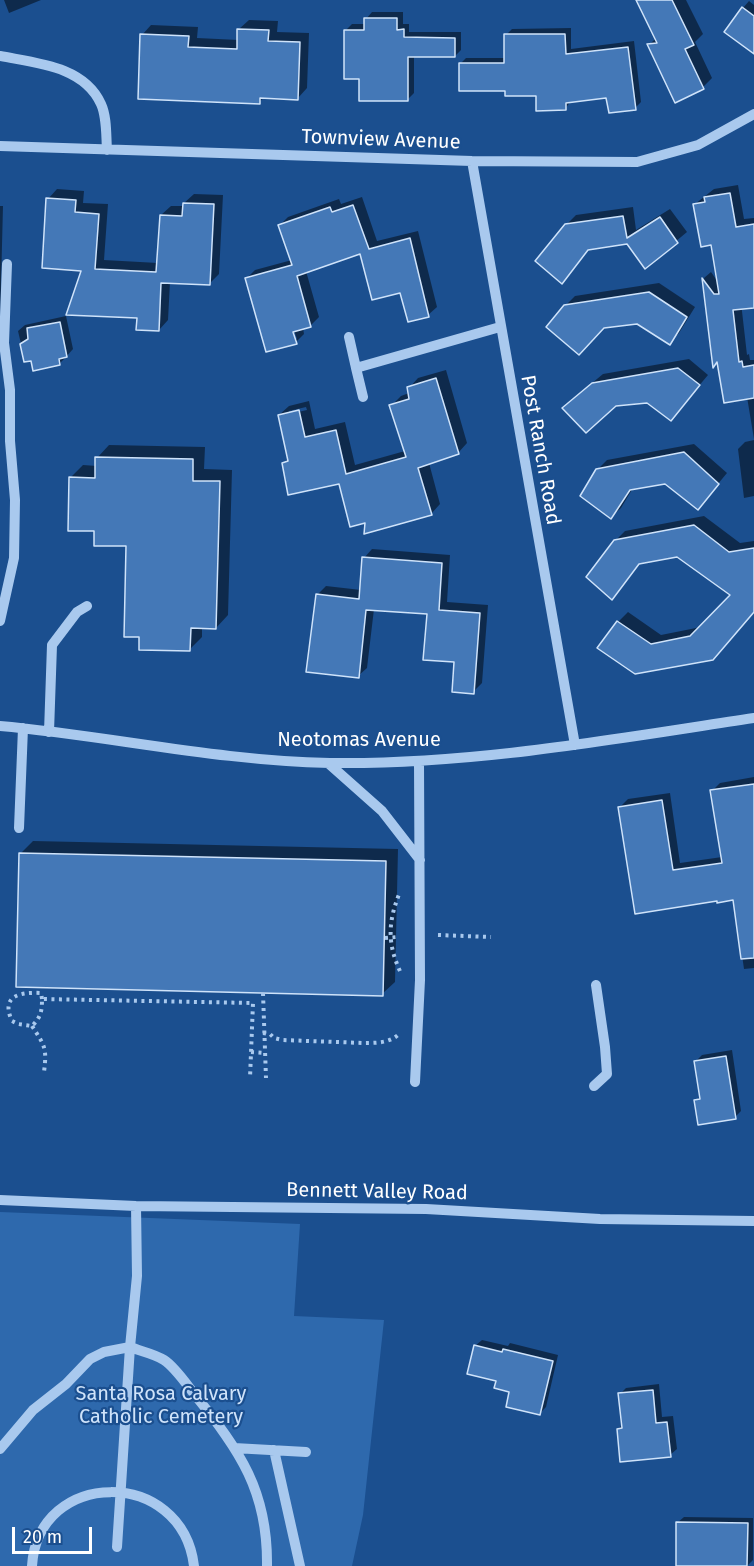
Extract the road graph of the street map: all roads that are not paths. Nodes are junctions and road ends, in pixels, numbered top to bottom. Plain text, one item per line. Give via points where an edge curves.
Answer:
1 (0, 56) edge
2 (753, 117) edge
3 (0, 146) edge
4 (107, 150) junction
5 (472, 161) junction
6 (7, 264) dead end
7 (500, 327) junction
8 (349, 337) dead end
9 (356, 368) junction
10 (363, 397) dead end
11 (87, 606) dead end
12 (0, 621) edge
13 (754, 718) edge
14 (0, 726) edge
15 (22, 728) junction
16 (49, 732) junction
17 (575, 745) junction
18 (328, 762) junction
19 (419, 762) junction
20 (19, 828) dead end
21 (420, 860) junction
22 (596, 986) dead end
23 (415, 1082) dead end
24 (594, 1086) dead end
25 (0, 1200) edge
26 (136, 1206) junction
27 (754, 1221) edge
28 (129, 1347) junction
29 (234, 1448) junction
30 (0, 1449) edge
31 (274, 1450) junction
32 (306, 1452) dead end
33 (121, 1491) junction
34 (117, 1547) dead end
35 (32, 1566) edge
36 (194, 1566) edge
37 (267, 1566) edge
38 (300, 1566) edge

1 - 4 street via 66,70 89,85 102,104
2 - 5 street, Townview Avenue via 698,144 637,162
3 - 4 street, Townview Avenue
4 - 5 street, Townview Avenue
5 - 7 street, Post Ranch Road
6 - 12 street via 4,343 10,390 14,558
7 - 9 street
7 - 17 street, Post Ranch Road
8 - 9 street
9 - 10 street
11 - 16 street via 76,612 52,645
13 - 17 street, Neotomas Avenue
14 - 15 street, Neotomas Avenue
15 - 16 street, Neotomas Avenue
15 - 20 street
16 - 18 street, Neotomas Avenue via 237,756
17 - 19 street, Neotomas Avenue
18 - 19 street, Neotomas Avenue
18 - 21 street via 382,811
19 - 21 street
21 - 23 street
22 - 24 street via 607,1074
25 - 26 street, Bennett Valley Road
26 - 27 street, Bennett Valley Road via 426,1209 600,1219
26 - 28 street via 137,1276
28 - 29 street via 165,1360
28 - 30 street via 90,1359 33,1410
28 - 33 street
29 - 31 street
29 - 37 street via 248,1468 260,1503
31 - 32 street
31 - 38 street
33 - 34 street
33 - 35 street via 80,1497 57,1513 41,1534
33 - 36 street via 146,1498 168,1512 184,1532

